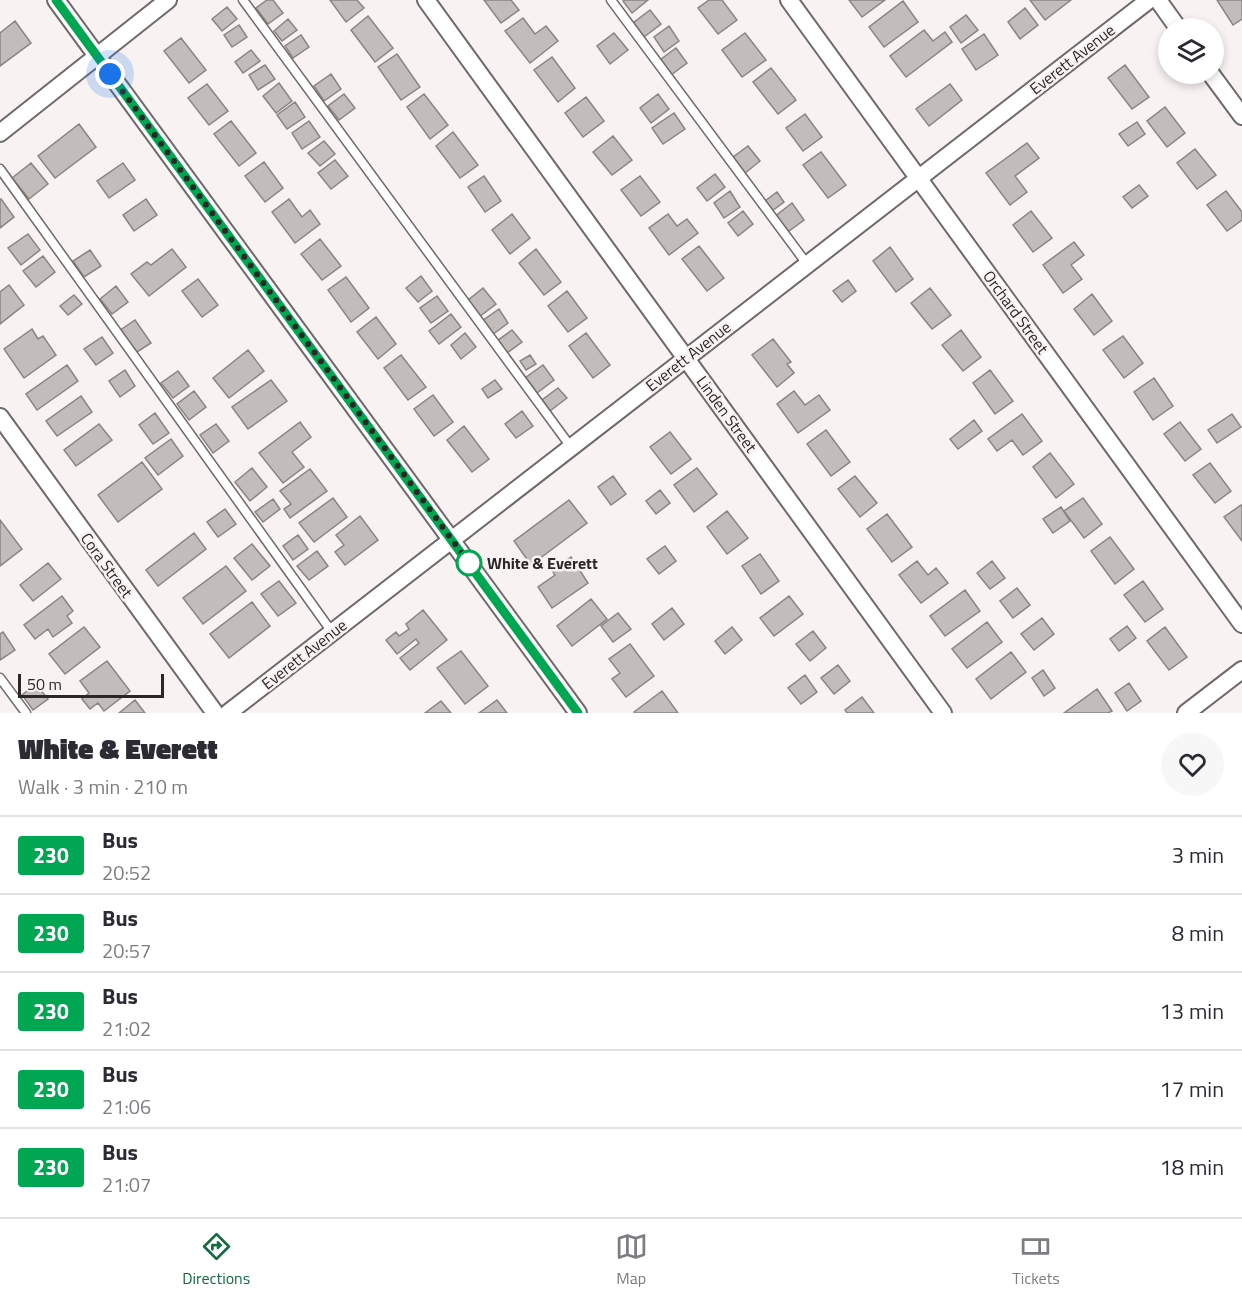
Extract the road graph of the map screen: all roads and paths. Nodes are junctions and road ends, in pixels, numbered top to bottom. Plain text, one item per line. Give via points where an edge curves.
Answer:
1 (56, 0) edge
2 (168, 0) edge
3 (243, 0) edge
4 (426, 0) edge
5 (612, 0) edge
6 (789, 0) edge
7 (1149, 0) edge
8 (1158, 0) edge
9 (1171, 18) edge
10 (96, 55) junction
11 (1218, 84) edge
12 (1242, 116) edge
13 (0, 133) edge
14 (0, 169) edge
15 (919, 178) junction
16 (807, 264) junction
17 (686, 358) junction
18 (0, 417) edge
19 (571, 447) junction
20 (452, 540) junction
21 (1242, 624) edge
22 (332, 632) junction
23 (1242, 670) edge
24 (0, 678) edge
25 (26, 713) edge
26 (215, 713) edge
27 (228, 713) edge
28 (578, 713) edge
29 (943, 713) edge
30 (1186, 713) edge

1 - 10 street
2 - 10 street
3 - 19 lane
4 - 17 street, Linden Street
5 - 16 lane
6 - 15 street, Orchard Street
7 - 15 street, Everett Avenue
8 - 9 street
10 - 13 street
10 - 20 street
11 - 12 street
14 - 22 lane
15 - 16 street, Everett Avenue
15 - 21 street, Orchard Street
16 - 17 street, Everett Avenue
17 - 19 street, Everett Avenue
17 - 29 street, Linden Street
18 - 26 street, Cora Street
19 - 20 street, Everett Avenue
20 - 22 street, Everett Avenue
20 - 28 street
22 - 27 street, Everett Avenue
23 - 30 street
24 - 25 lane

